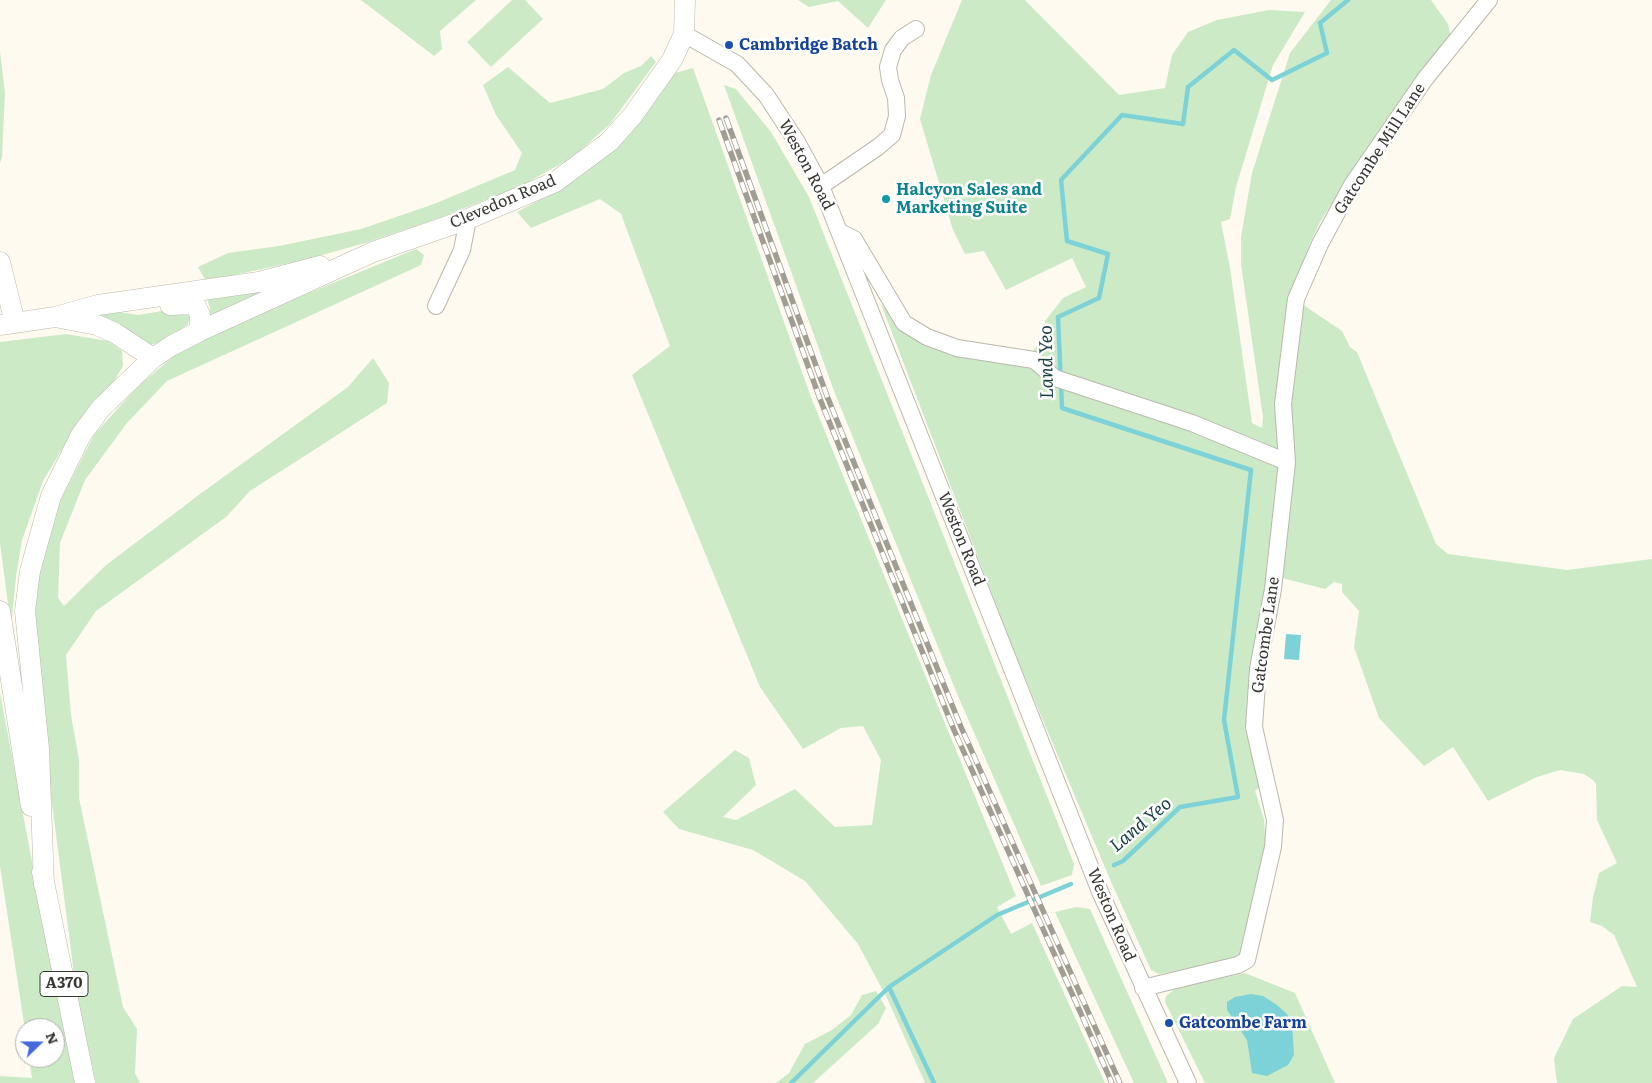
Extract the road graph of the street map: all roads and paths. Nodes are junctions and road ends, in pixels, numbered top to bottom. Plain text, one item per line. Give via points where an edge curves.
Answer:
1 (685, 0) edge
2 (1489, 0) edge
3 (916, 29) dead end
4 (684, 34) junction
5 (821, 186) junction
6 (468, 219) junction
7 (840, 232) junction
8 (373, 252) junction
9 (0, 262) edge
10 (98, 305) junction
11 (436, 306) dead end
12 (55, 317) junction
13 (7, 324) edge
14 (200, 330) junction
15 (153, 358) junction
16 (1287, 462) junction
17 (0, 611) edge
18 (44, 885) junction
19 (1143, 988) junction
20 (85, 1083) edge
21 (1188, 1083) edge

1 - 4 main road, Clevedon Road
2 - 16 street, Gatcombe Mill Lane via 1425,79 1352,185 1320,244 1296,299 1283,404
3 - 5 street via 902,38 893,50 888,67 897,107 892,135
4 - 5 street, Weston Road via 737,64 766,94
4 - 6 main road, Clevedon Road via 672,60 633,115 609,142 555,182
5 - 7 street, Weston Road
6 - 8 main road, Clevedon Road
6 - 11 street via 462,250
7 - 16 street via 854,239 904,323 927,337 957,348 1034,360 1060,380 1192,423
7 - 19 street, Weston Road via 1101,894
8 - 10 main road, Clevedon Road via 259,282
8 - 14 main road, Clevedon Road
9 - 13 main road
10 - 12 main road, Clevedon Road
10 - 14 main road, Clevedon Road via 140,309 191,303 199,308
12 - 13 main road, Clevedon Road
12 - 15 main road, Clevedon Road via 97,325 116,333
14 - 15 main road, Clevedon Road
15 - 18 main road via 100,408 81,435 50,496 30,571 25,611 39,749
16 - 19 street, Gatcombe Lane via 1273,589 1258,668 1254,727 1275,820 1274,847 1250,952 1247,960 1238,965
17 - 18 main road, A370
18 - 20 main road, A370
19 - 21 street, Weston Road

